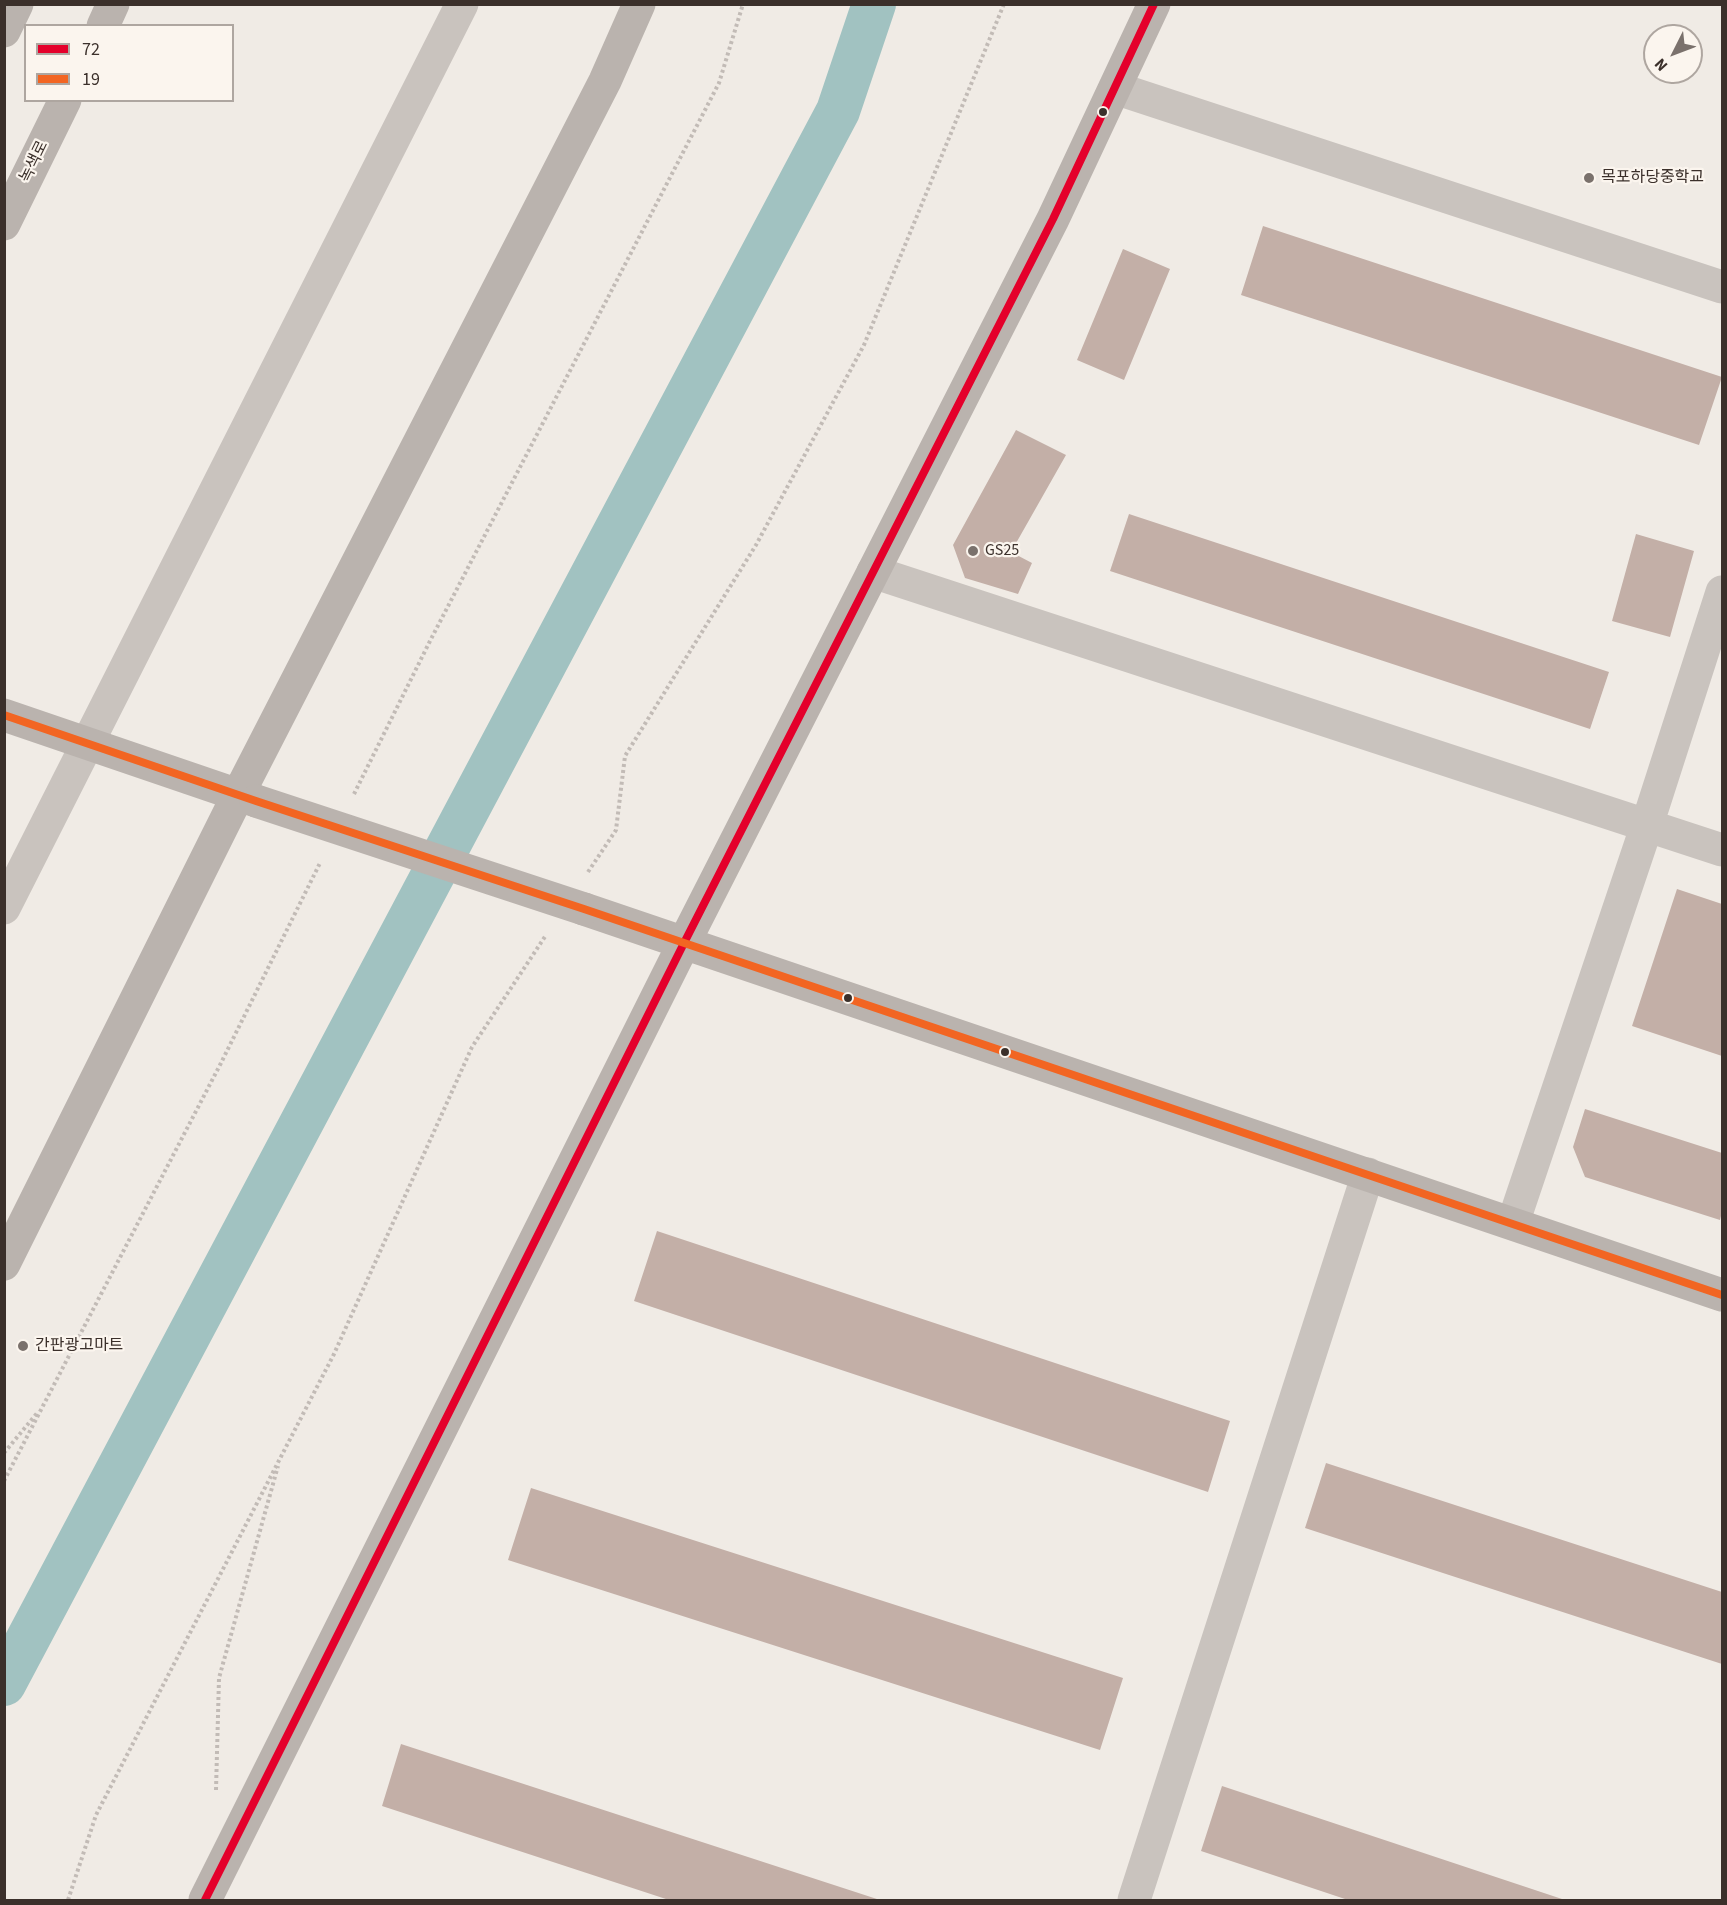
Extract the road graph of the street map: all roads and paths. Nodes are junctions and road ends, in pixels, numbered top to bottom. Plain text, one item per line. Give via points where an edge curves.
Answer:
1 (17, 4) edge
2 (113, 4) edge
3 (462, 4) edge
4 (639, 4) edge
5 (743, 4) edge
6 (1004, 4) edge
7 (1154, 4) edge
8 (104, 24) edge
9 (4, 31) edge
10 (1115, 88) junction
11 (64, 102) edge
12 (4, 224) edge
13 (1722, 287) edge
14 (873, 572) junction
15 (1722, 592) edge
16 (4, 715) edge
17 (87, 743) junction
18 (247, 798) junction
19 (351, 799) dead end
20 (1647, 825) junction
21 (1722, 850) edge
22 (320, 863) dead end
23 (583, 894) junction
24 (4, 908) edge
25 (550, 928) dead end
26 (684, 943) junction
27 (1368, 1174) junction
28 (1513, 1223) junction
29 (4, 1264) edge
30 (1722, 1295) edge
31 (44, 1404) junction
32 (4, 1453) edge
33 (281, 1456) junction
34 (4, 1481) edge
35 (216, 1792) dead end
36 (68, 1900) edge
37 (205, 1900) edge
38 (1134, 1900) edge

1 - 9 street
2 - 8 street
3 - 17 street
4 - 18 street via 605,81
5 - 19 path via 719,83
6 - 23 path via 864,345 756,545 625,756 615,830
7 - 10 street
10 - 13 street
10 - 14 street via 1053,219
11 - 12 street, 녹색로
14 - 20 street
14 - 26 street
15 - 20 street
16 - 17 street
17 - 18 street
17 - 24 street
18 - 23 street, bridge
18 - 29 street
20 - 21 street
20 - 28 street
22 - 31 path
23 - 26 street
25 - 33 path via 472,1047 334,1354
26 - 27 street
26 - 37 street
27 - 28 street
27 - 38 street
28 - 30 street
31 - 32 path
31 - 34 path
33 - 35 path via 219,1678
33 - 36 path via 96,1815

